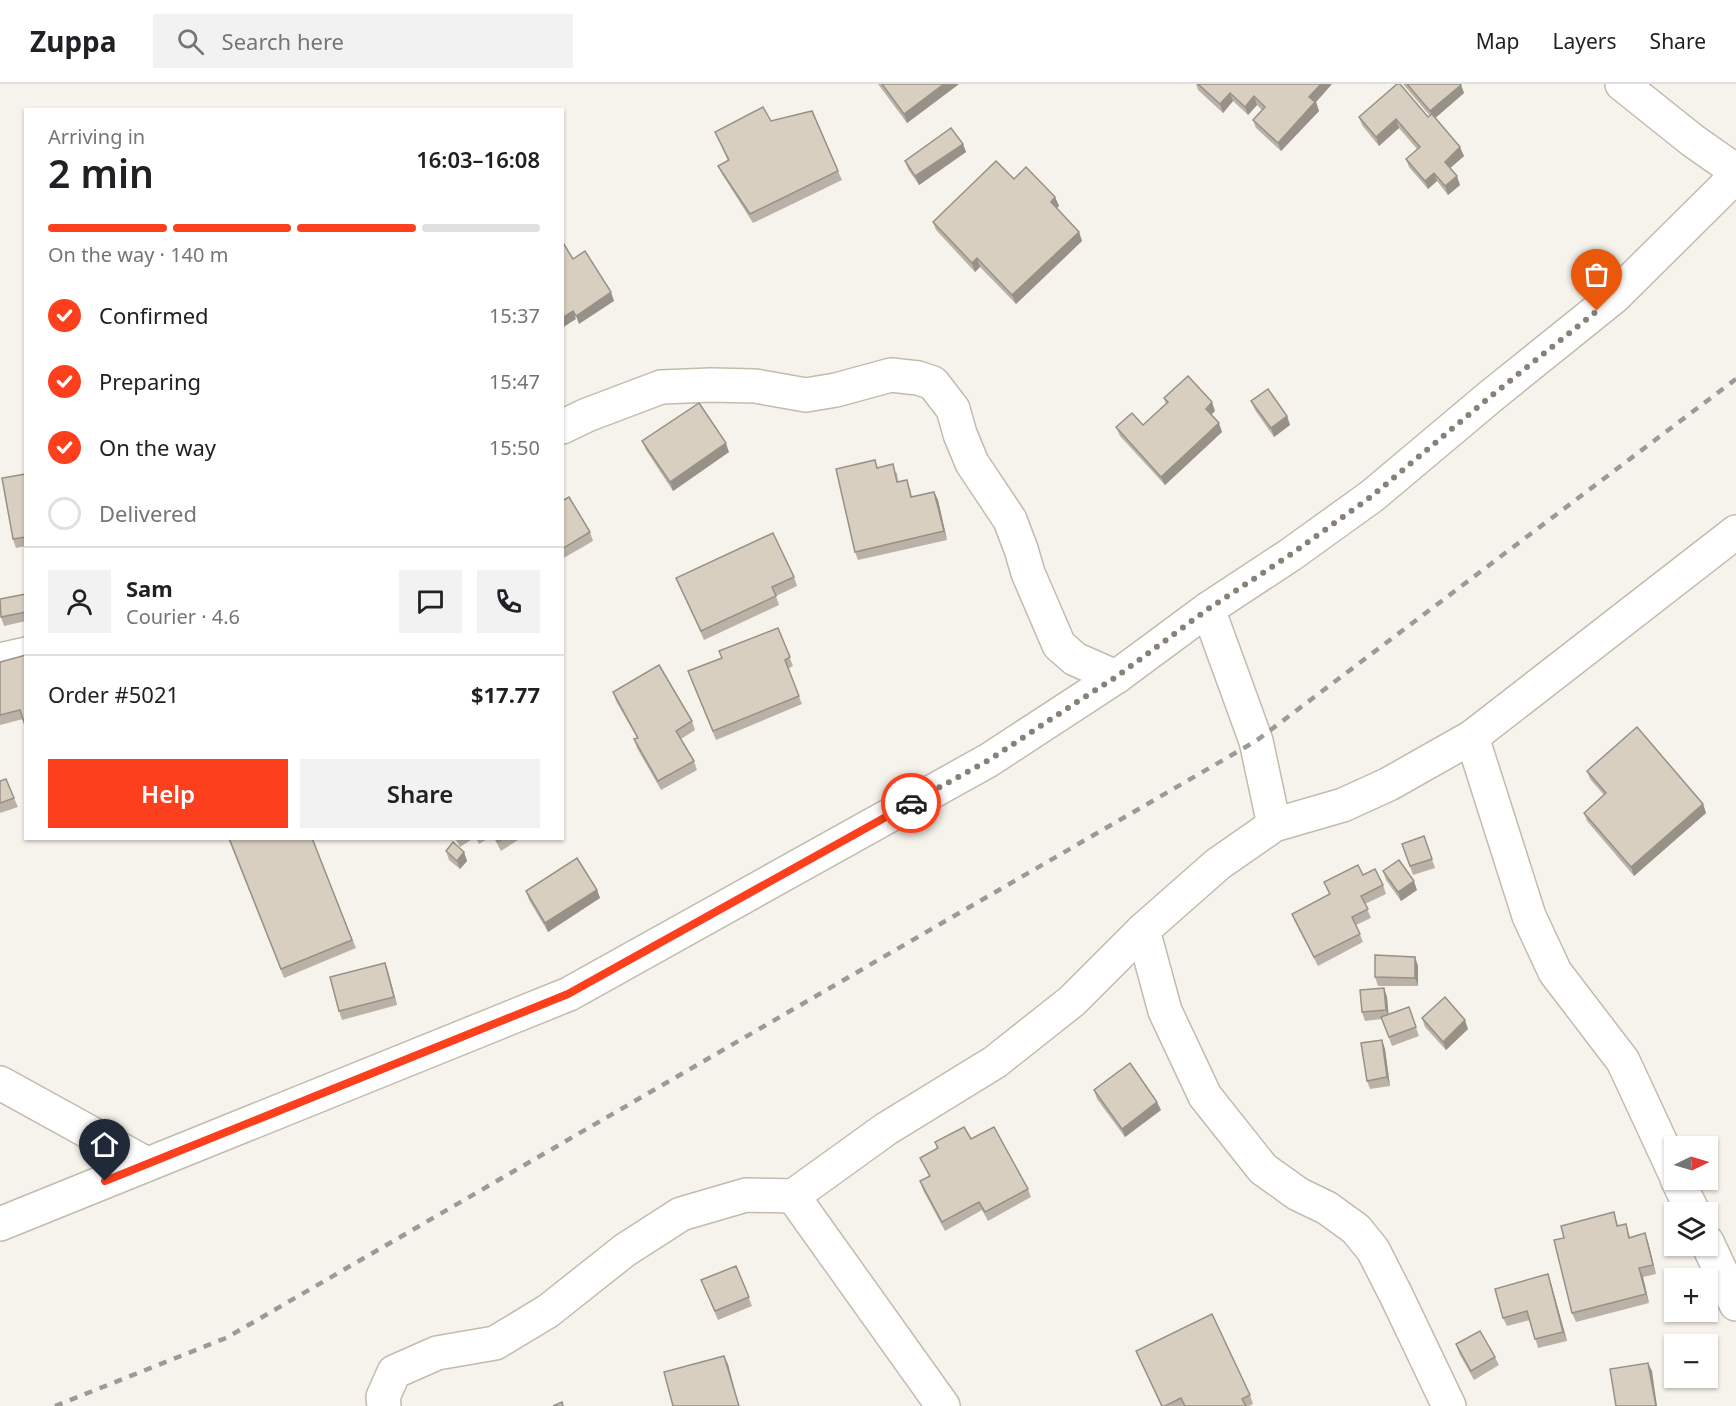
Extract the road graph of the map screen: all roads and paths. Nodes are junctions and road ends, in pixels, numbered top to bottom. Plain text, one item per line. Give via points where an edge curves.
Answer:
1 (1622, 84) edge
2 (1736, 173) edge
3 (564, 427) edge
4 (1736, 532) edge
5 (1208, 609) junction
6 (24, 654) edge
7 (0, 660) edge
8 (1116, 677) junction
9 (1472, 737) junction
10 (1274, 825) junction
11 (1143, 930) junction
12 (0, 1083) edge
13 (1664, 1150) edge
14 (147, 1164) junction
15 (793, 1196) junction
16 (0, 1224) edge
17 (1714, 1256) edge
18 (1736, 1304) edge
19 (384, 1406) edge
20 (944, 1406) edge
21 (1449, 1406) edge

1 - 2 street
2 - 5 street via 1614,297 1372,496
3 - 8 street via 662,387 755,386 806,395 891,375 933,383 952,409 972,463 1010,520 1059,645 1075,659
4 - 9 street
5 - 8 street
5 - 10 street via 1256,741
6 - 7 street
8 - 14 street via 989,760 568,994
9 - 10 street via 1343,805
9 - 13 street via 1529,916 1555,972 1623,1061
10 - 11 street via 1218,864
11 - 15 street via 1072,1001 995,1062 886,1129
11 - 21 street via 1166,1011 1205,1096 1263,1169 1356,1229 1396,1295
12 - 14 street
14 - 16 street
15 - 19 street via 746,1195 681,1214 625,1250 548,1311 495,1343 437,1353 394,1372 383,1397
15 - 20 street
17 - 18 street

